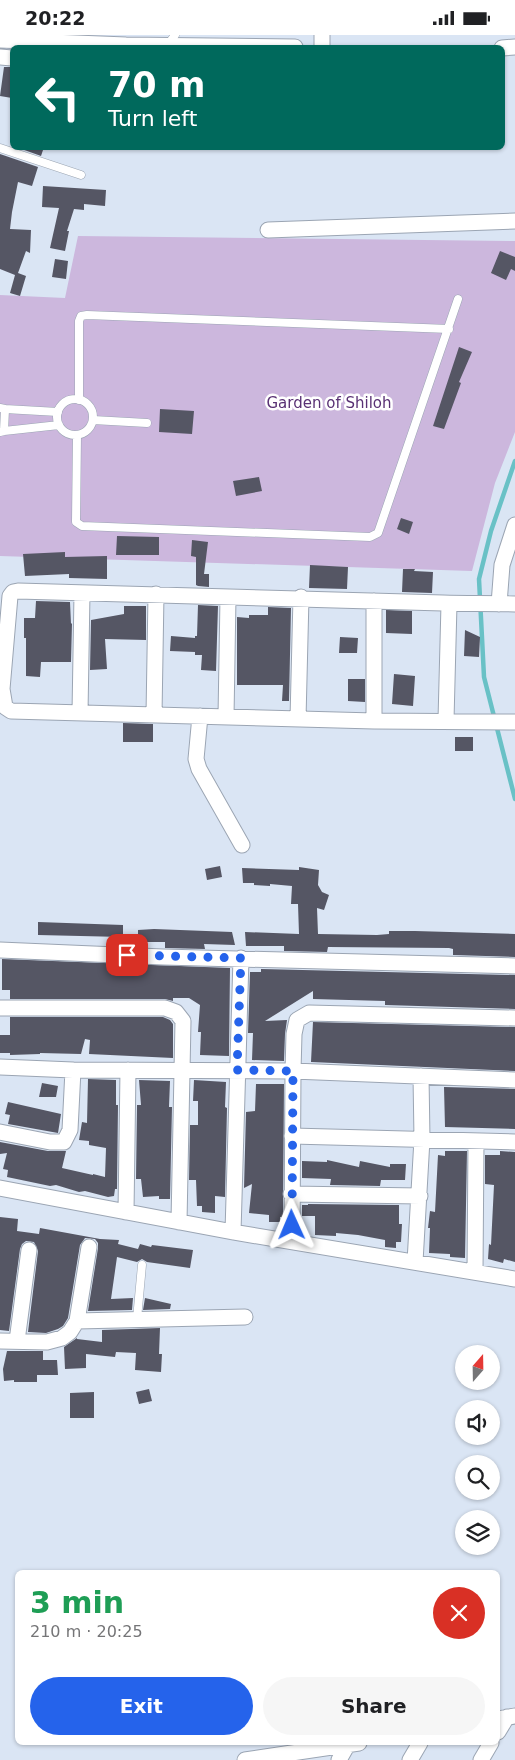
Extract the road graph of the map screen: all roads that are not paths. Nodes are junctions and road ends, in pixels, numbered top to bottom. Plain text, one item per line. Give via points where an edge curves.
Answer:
1 (0, 40) edge
2 (171, 40) edge
3 (105, 45) edge
4 (134, 45) edge
5 (220, 45) edge
6 (0, 148) edge
7 (82, 175) dead end
8 (515, 221) edge
9 (268, 230) dead end
10 (458, 299) dead end
11 (449, 329) junction
12 (79, 400) junction
13 (2, 408) edge
14 (58, 412) junction
15 (92, 420) junction
16 (147, 423) dead end
17 (59, 425) junction
18 (2, 431) edge
19 (77, 435) junction
20 (515, 525) edge
21 (82, 593) junction
22 (156, 594) junction
23 (228, 597) junction
24 (301, 597) junction
25 (374, 601) junction
26 (449, 604) junction
27 (499, 604) junction
28 (515, 605) edge
29 (3, 652) edge
30 (1, 687) edge
31 (80, 713) junction
32 (154, 715) junction
33 (200, 716) junction
34 (226, 717) junction
35 (298, 719) junction
36 (446, 720) junction
37 (374, 721) junction
38 (515, 722) edge
39 (242, 845) dead end
40 (0, 950) edge
41 (241, 958) junction
42 (515, 966) edge
43 (0, 1008) edge
44 (515, 1018) edge
45 (0, 1067) edge
46 (74, 1070) junction
47 (128, 1070) junction
48 (183, 1070) junction
49 (237, 1070) junction
50 (293, 1071) junction
51 (421, 1076) junction
52 (515, 1080) edge
53 (0, 1132) edge
54 (292, 1137) junction
55 (422, 1139) junction
56 (476, 1141) junction
57 (515, 1142) edge
58 (0, 1188) edge
59 (291, 1194) junction
60 (420, 1196) junction
61 (126, 1212) junction
62 (179, 1222) junction
63 (233, 1232) junction
64 (292, 1241) junction
65 (89, 1247) dead end
66 (29, 1250) dead end
67 (415, 1262) junction
68 (142, 1265) dead end
69 (475, 1272) junction
70 (515, 1279) edge
71 (245, 1317) dead end
72 (136, 1319) junction
73 (77, 1321) junction
74 (0, 1341) edge
75 (16, 1341) junction
76 (506, 1717) edge
77 (500, 1728) edge
78 (342, 1745) edge
79 (351, 1745) edge
80 (419, 1745) edge
81 (491, 1745) edge
82 (270, 1758) edge
83 (245, 1760) edge
84 (339, 1760) edge
85 (410, 1760) edge
86 (481, 1760) edge

1 - 3 street
2 - 4 street
2 - 5 street
6 - 7 lane
8 - 9 street
10 - 11 lane
11 - 12 lane via 87,315 79,321
11 - 19 lane via 378,533 370,537 82,526 76,522
12 - 14 lane via 68,401
12 - 15 lane via 88,405 93,414
13 - 14 lane
13 - 18 lane
14 - 17 lane
15 - 16 lane
15 - 19 lane via 87,430
17 - 18 lane
17 - 19 lane via 67,433
20 - 27 street via 502,565
21 - 22 street
21 - 29 street via 13,592
21 - 31 street
22 - 23 street
22 - 32 street
23 - 24 street
23 - 34 street
24 - 25 street
24 - 35 street
25 - 26 street
25 - 37 street
26 - 27 street
26 - 36 street
27 - 28 street
29 - 30 street
30 - 31 street via 5,707 12,711
31 - 32 street
32 - 33 street
33 - 34 street
33 - 39 street via 196,759 199,769
34 - 35 street
35 - 37 street
36 - 37 street
36 - 38 street
40 - 41 street
41 - 42 street
41 - 49 street
43 - 48 street via 165,1008 176,1012 183,1021
44 - 50 street via 309,1013 297,1020
45 - 46 street
46 - 47 street
46 - 53 street via 70,1131 64,1142
47 - 48 street
47 - 61 street
48 - 49 street
48 - 62 street
49 - 50 street
49 - 63 street
50 - 51 street
50 - 54 street
51 - 52 street
51 - 55 street
54 - 55 street
54 - 59 street
55 - 56 street
55 - 60 street
56 - 57 street
56 - 69 street
58 - 61 street
59 - 60 street
59 - 64 street
60 - 67 street
61 - 62 street
62 - 63 street
63 - 64 street
64 - 67 street
65 - 73 street
66 - 75 street
67 - 69 street
68 - 72 lane
69 - 70 street
71 - 72 street
72 - 73 street
73 - 75 street via 62,1338 47,1343
74 - 75 street
76 - 77 street
78 - 82 street
79 - 84 street
80 - 85 street
81 - 86 street
82 - 83 street

